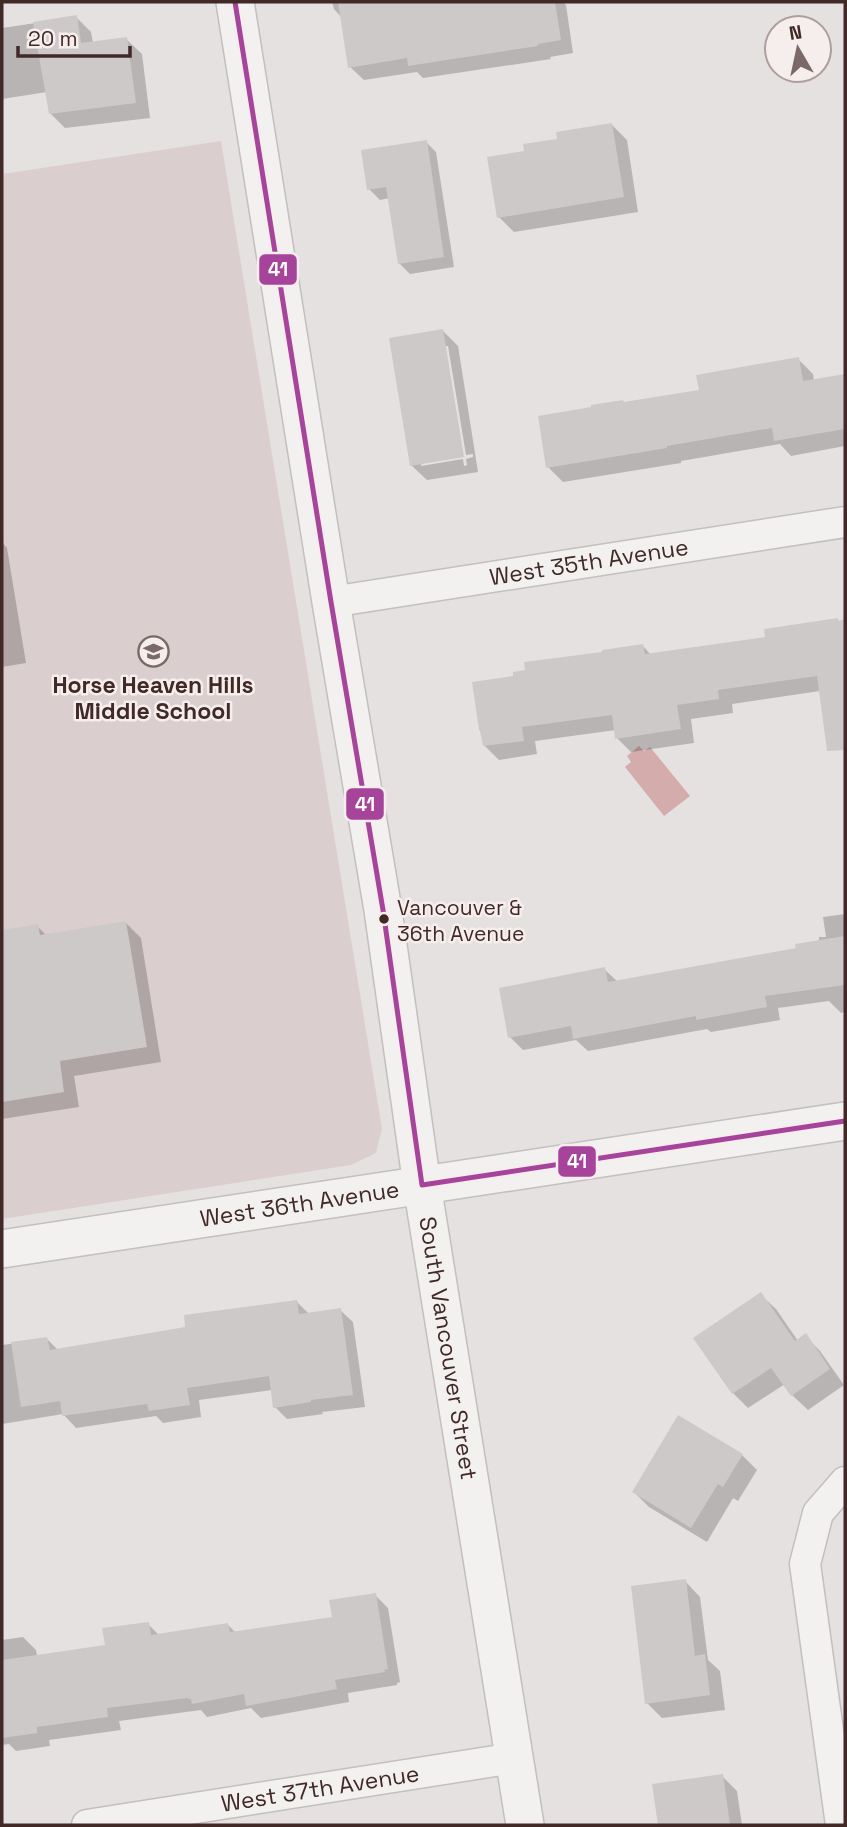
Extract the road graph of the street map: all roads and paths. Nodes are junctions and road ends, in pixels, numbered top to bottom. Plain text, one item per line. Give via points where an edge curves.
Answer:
1 (235, 2) edge
2 (845, 522) edge
3 (331, 602) junction
4 (845, 1122) edge
5 (422, 1185) junction
6 (2, 1248) edge
7 (845, 1482) edge
8 (514, 1758) junction
9 (86, 1825) edge
10 (525, 1825) edge
11 (841, 1825) edge

1 - 3 street, South Vancouver Street
2 - 3 street, West 35th Avenue
3 - 5 street, South Vancouver Street via 383,910
4 - 5 street, West 36th Avenue
5 - 6 street, West 36th Avenue
5 - 8 street, South Vancouver Street
7 - 11 street via 818,1513 805,1564
8 - 9 street, West 37th Avenue
8 - 10 street, South Vancouver Street

